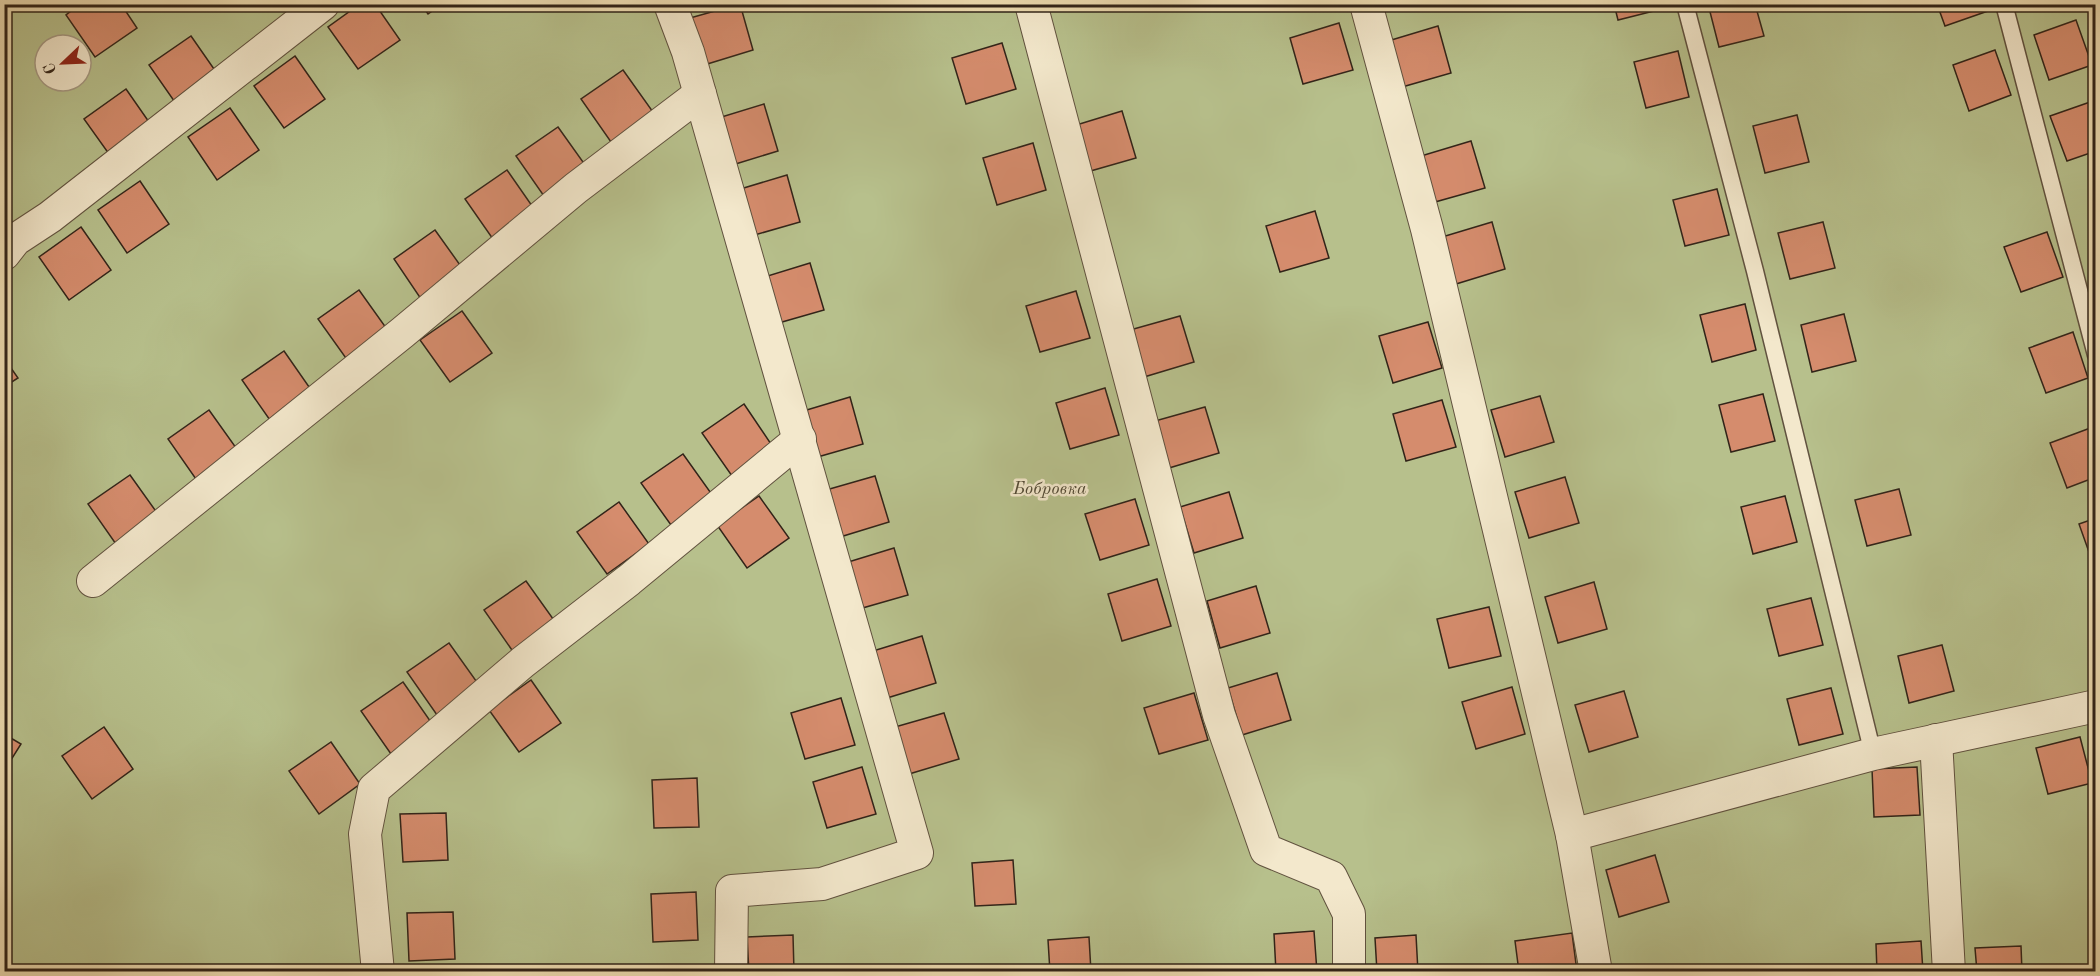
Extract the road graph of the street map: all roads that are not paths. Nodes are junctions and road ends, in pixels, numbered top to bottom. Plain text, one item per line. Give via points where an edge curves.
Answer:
1 (323, 4) edge
2 (670, 4) edge
3 (1031, 4) edge
4 (1366, 4) edge
5 (1685, 4) edge
6 (2004, 4) edge
7 (700, 94) junction
8 (4, 254) edge
9 (2096, 354) edge
10 (800, 439) junction
11 (93, 581) dead end
12 (2096, 706) edge
13 (1936, 740) junction
14 (1874, 754) junction
15 (1572, 835) junction
16 (378, 972) edge
17 (731, 972) edge
18 (1349, 972) edge
19 (1596, 972) edge
20 (1949, 972) edge

1 - 8 street via 50,217 15,240
2 - 7 street
3 - 18 street via 1219,715 1266,850 1331,877 1349,914
4 - 15 street via 1427,229
5 - 14 lane
6 - 9 lane
7 - 10 street
7 - 11 street via 576,188
10 - 16 street via 523,662 375,789 365,834
10 - 17 street via 917,853 822,884 732,891
12 - 13 street
13 - 14 street
13 - 20 street
14 - 15 street
15 - 19 street

